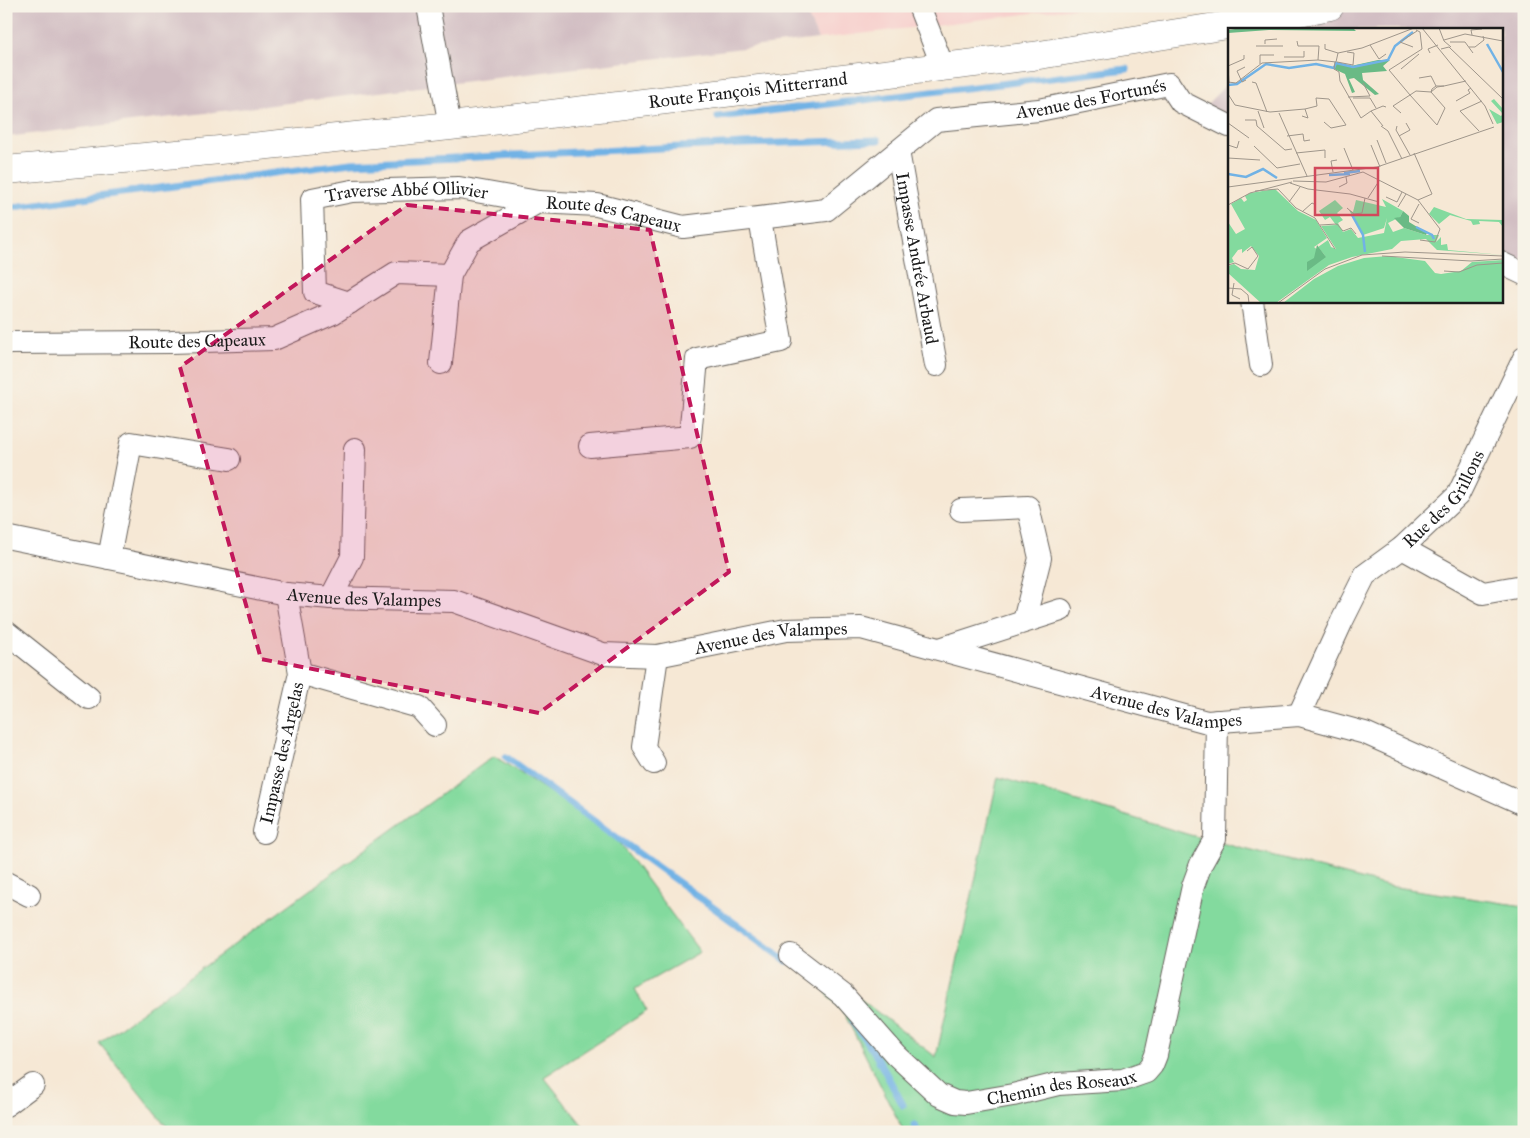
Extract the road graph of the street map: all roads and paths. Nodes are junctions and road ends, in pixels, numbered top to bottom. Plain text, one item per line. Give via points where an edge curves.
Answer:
1 (428, 6) edge
2 (919, 6) edge
3 (1330, 6) edge
4 (943, 67) junction
5 (936, 120) joint
6 (450, 126) junction
7 (1227, 126) edge
8 (241, 148) junction
9 (898, 151) junction
10 (6, 170) edge
11 (6, 188) edge
12 (538, 202) junction
13 (760, 219) junction
14 (1502, 263) edge
15 (1524, 274) edge
16 (450, 275) junction
17 (1252, 302) edge
18 (349, 303) junction
19 (6, 343) edge
20 (1524, 358) edge
21 (441, 363) dead end
22 (936, 365) dead end
23 (1262, 366) dead end
24 (590, 446) dead end
25 (355, 449) dead end
26 (229, 459) dead end
27 (961, 510) dead end
28 (6, 537) edge
29 (1402, 548) junction
30 (109, 558) junction
31 (1517, 587) dead end
32 (286, 594) junction
33 (331, 598) junction
34 (1061, 610) dead end
35 (1024, 621) junction
36 (6, 632) edge
37 (940, 649) junction
38 (657, 656) junction
39 (300, 673) junction
40 (89, 698) dead end
41 (1299, 715) junction
42 (1217, 721) junction
43 (435, 726) dead end
44 (654, 763) dead end
45 (1524, 804) edge
46 (264, 832) dead end
47 (6, 883) edge
48 (29, 895) dead end
49 (791, 955) dead end
50 (33, 1085) dead end
51 (6, 1105) edge

1 - 6 street
2 - 4 street
3 - 4 main road, Route François Mitterrand via 1033,56
4 - 6 main road, Route François Mitterrand
5 - 7 street, Avenue des Fortunés via 1039,110 1169,84 1180,102
5 - 9 street, Route des Capeaux
6 - 8 main road, Route François Mitterrand
8 - 10 main road
8 - 11 main road
9 - 13 street, Route des Capeaux via 826,210
9 - 22 street, Impasse Andrée Arbaud
12 - 13 street, Route des Capeaux via 597,205 683,227
12 - 16 street, Route des Capeaux via 470,241
12 - 18 street, Traverse Abbé Ollivier via 459,188 352,190 312,200 315,292
13 - 24 street via 781,341 697,359 690,437
14 - 15 street
16 - 18 street, Route des Capeaux via 396,273
16 - 21 street
17 - 23 street
18 - 19 street, Route des Capeaux via 333,314 274,339
20 - 29 street, Rue des Grillons via 1458,495
25 - 33 street via 352,557
26 - 30 street via 131,443
27 - 35 street via 1028,507 1040,558
28 - 30 street, Avenue des Valampes
29 - 31 street, Rue des Grillons via 1482,593
29 - 41 street via 1365,575
30 - 32 street, Avenue des Valampes
32 - 33 street, Avenue des Valampes
32 - 39 street, Impasse des Argelas
33 - 38 street, Avenue des Valampes via 454,601 603,654
34 - 35 street
35 - 37 street
36 - 40 street
37 - 38 street, Avenue des Valampes via 861,628 786,630
37 - 42 street, Avenue des Valampes via 1206,722
38 - 44 street via 644,747
39 - 43 street, Impasse des Argelas via 419,707
39 - 46 street, Impasse des Argelas
41 - 42 street, Avenue des Valampes
41 - 45 street, Avenue des Valampes via 1365,732
42 - 49 street, Chemin des Roseaux via 1215,839 1200,864 1193,886 1156,1055 1146,1072 1123,1080 1058,1084 1013,1095 955,1102 939,1095 896,1055 843,995
47 - 48 street
50 - 51 street

